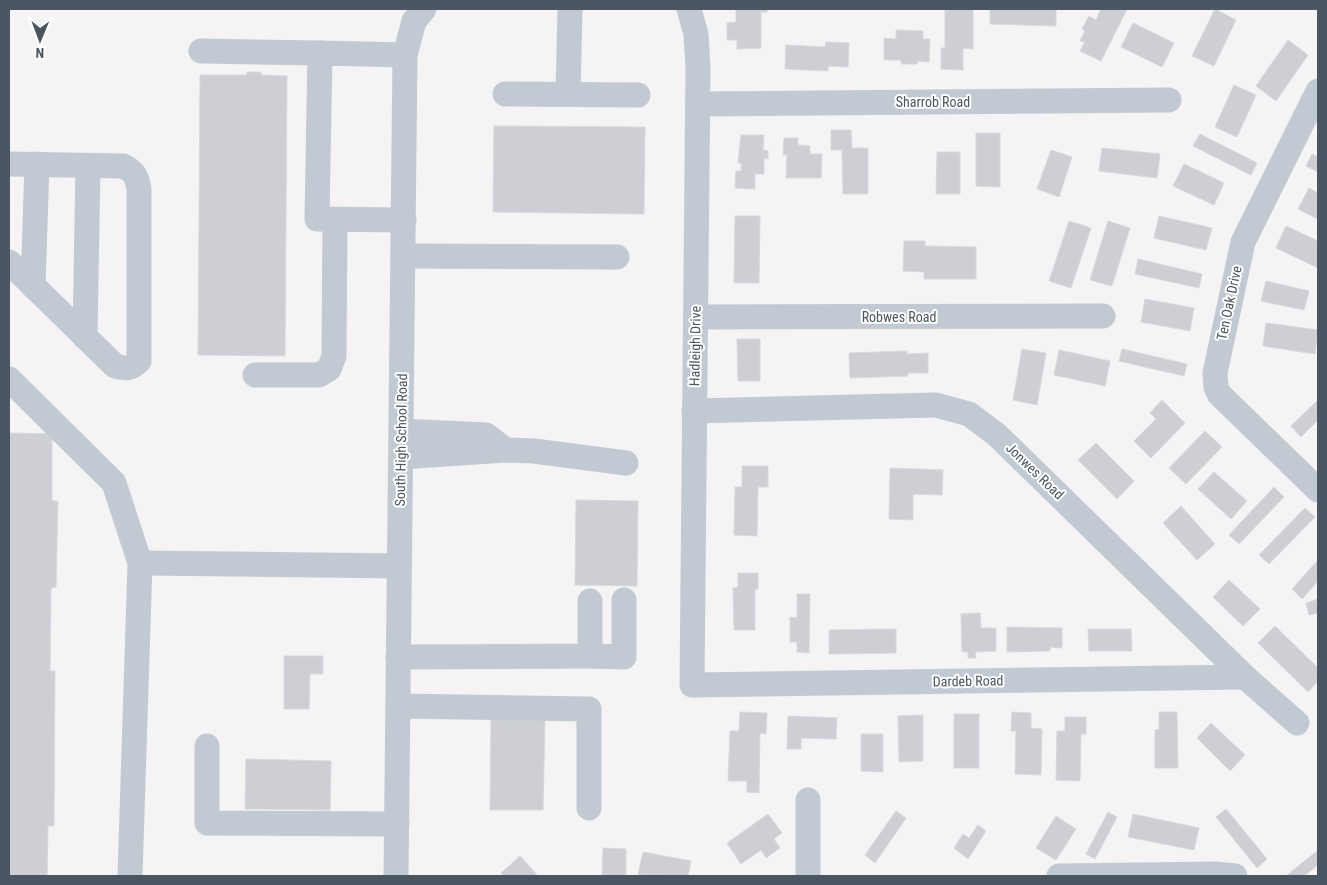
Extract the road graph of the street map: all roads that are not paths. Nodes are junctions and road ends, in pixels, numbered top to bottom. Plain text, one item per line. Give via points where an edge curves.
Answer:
1 (424, 9) edge
2 (570, 9) edge
3 (689, 9) edge
4 (201, 51) dead end
5 (320, 53) junction
6 (405, 54) junction
7 (1318, 91) edge
8 (505, 94) dead end
9 (568, 94) junction
10 (638, 95) dead end
11 (1169, 100) dead end
12 (698, 104) junction
13 (9, 164) edge
14 (37, 164) junction
15 (88, 166) junction
16 (335, 220) junction
17 (404, 220) junction
18 (403, 256) junction
19 (617, 257) dead end
20 (9, 262) edge
21 (33, 286) junction
22 (1103, 316) dead end
23 (696, 317) junction
24 (85, 337) junction
25 (255, 375) dead end
26 (9, 379) edge
27 (694, 411) junction
28 (401, 431) junction
29 (505, 450) junction
30 (400, 457) junction
31 (626, 463) dead end
32 (1318, 490) edge
33 (140, 563) junction
34 (399, 566) junction
35 (624, 600) dead end
36 (590, 601) dead end
37 (590, 656) junction
38 (398, 657) junction
39 (1245, 677) junction
40 (692, 685) joint
41 (398, 706) junction
42 (1297, 724) dead end
43 (207, 746) dead end
44 (808, 800) dead end
45 (589, 808) dead end
46 (397, 824) junction
47 (130, 876) edge
48 (396, 876) edge
49 (808, 876) edge
50 (1059, 876) edge
51 (1235, 876) edge

1 - 6 street, South High School Road via 414,21
2 - 9 street
3 - 12 street, Hadleigh Drive via 698,51
4 - 5 street
5 - 6 street
5 - 16 street via 317,219
6 - 17 street, South High School Road
7 - 32 street, Ten Oak Drive via 1242,245 1214,381 1219,394
8 - 9 street
9 - 10 street
11 - 12 street, Sharrob Road
12 - 23 street, Hadleigh Drive
13 - 14 street
14 - 15 street
14 - 21 street
15 - 24 street
15 - 24 street via 123,166 138,178 139,361 125,369 115,366
16 - 17 street
16 - 25 street via 334,356 329,369 319,375
17 - 18 street, South High School Road
18 - 19 street
18 - 28 street, South High School Road
20 - 21 street
21 - 24 street
22 - 23 street, Robwes Road
23 - 27 street, Hadleigh Drive
26 - 33 street via 114,483
27 - 39 street, Jonwes Road via 936,405 969,414 1004,442
27 - 40 street, Hadleigh Drive
28 - 29 street via 486,435
28 - 30 street, South High School Road
29 - 30 street
29 - 31 street
30 - 34 street, South High School Road
33 - 34 street
33 - 47 street
34 - 38 street, South High School Road
35 - 37 street via 624,657
36 - 37 street
37 - 38 street
38 - 41 street, South High School Road
39 - 40 street, Dardeb Road
39 - 42 street, Jonwes Road
41 - 45 street via 589,709
41 - 46 street, South High School Road
43 - 46 street via 207,823
44 - 49 street
46 - 48 street, South High School Road
50 - 51 street

